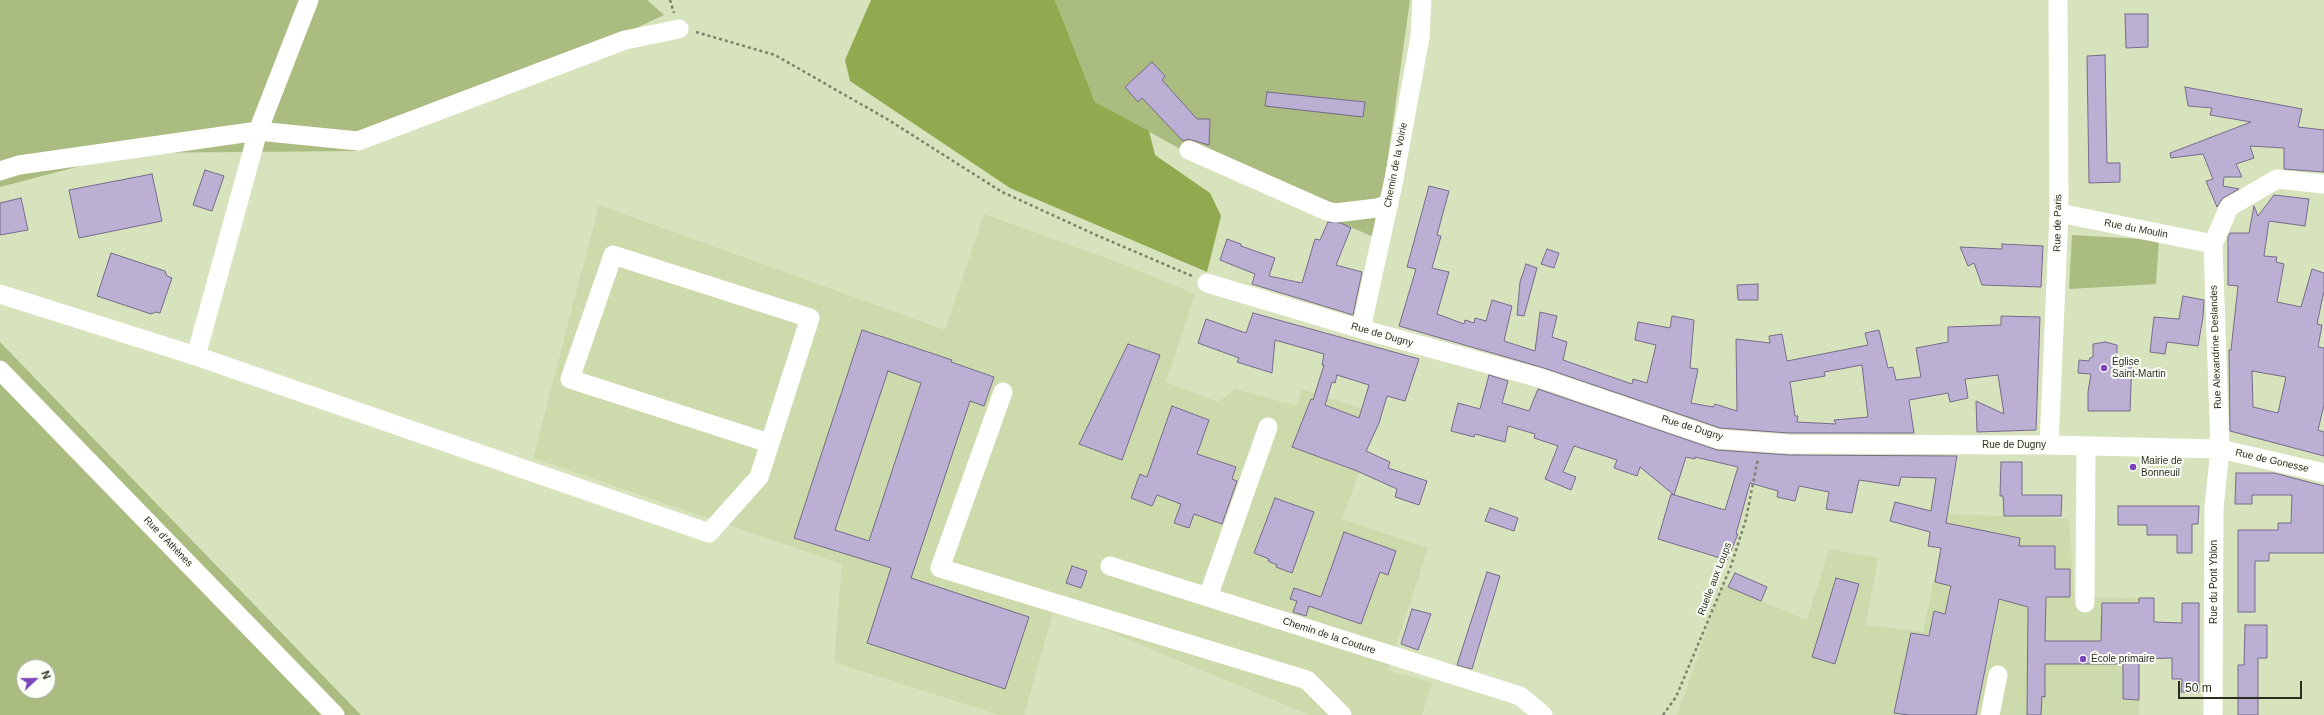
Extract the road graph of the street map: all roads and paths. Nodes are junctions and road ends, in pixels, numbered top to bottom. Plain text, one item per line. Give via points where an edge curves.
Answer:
1 (310, 0) edge
2 (670, 0) edge
3 (1422, 0) edge
4 (2058, 0) edge
5 (679, 29) junction
6 (258, 131) junction
7 (1189, 150) dead end
8 (0, 171) edge
9 (2324, 184) edge
10 (1389, 204) junction
11 (2059, 213) junction
12 (2212, 244) junction
13 (1207, 283) joint
14 (0, 294) edge
15 (1361, 329) junction
16 (196, 356) junction
17 (0, 370) edge
18 (1003, 392) dead end
19 (1268, 427) dead end
20 (1760, 442) junction
21 (769, 443) junction
22 (2049, 445) junction
23 (2086, 446) junction
24 (2220, 449) junction
25 (2324, 473) edge
26 (1110, 566) dead end
27 (1208, 597) junction
28 (2086, 604) dead end
29 (1998, 675) dead end
30 (335, 715) edge
31 (1342, 715) edge
32 (1543, 715) edge
33 (1663, 715) edge
34 (1990, 715) edge
35 (2213, 715) edge

1 - 6 street
2 - 5 path
3 - 10 street, Chemin de la Voirie via 1420,37
4 - 11 street, Rue de Paris
5 - 6 street via 625,40 358,141
5 - 13 path via 698,32 775,55 887,119 1002,192 1096,236
6 - 8 street via 19,165
6 - 16 street
7 - 10 street via 1327,211 1335,213
9 - 12 street via 2277,179 2229,207
10 - 15 street, Chemin de la Voirie
11 - 12 street, Rue du Moulin
11 - 22 street, Rue de Paris
12 - 24 street, Rue Alexandrine Deslandes
13 - 15 street, Rue de Dugny
14 - 16 street
15 - 20 street, Rue de Dugny via 1540,378 1718,439
16 - 21 street via 709,533 758,477
17 - 30 street, Rue d'Athènes
18 - 31 street via 940,568 1307,680
19 - 27 street
20 - 22 street, Rue de Dugny via 1881,446
20 - 33 path, Ruelle aux Loups via 1746,519 1731,566 1676,697
21 - 21 street via 810,318 613,255 570,379
22 - 23 street, Rue de Dugny
23 - 24 street, Rue de Dugny
23 - 28 street
24 - 25 street, Rue de Gonesse
24 - 35 street, Rue du Pont Yblon via 2214,508
26 - 27 street, Chemin de la Couture
27 - 32 street, Chemin de la Couture via 1520,696
29 - 34 street

